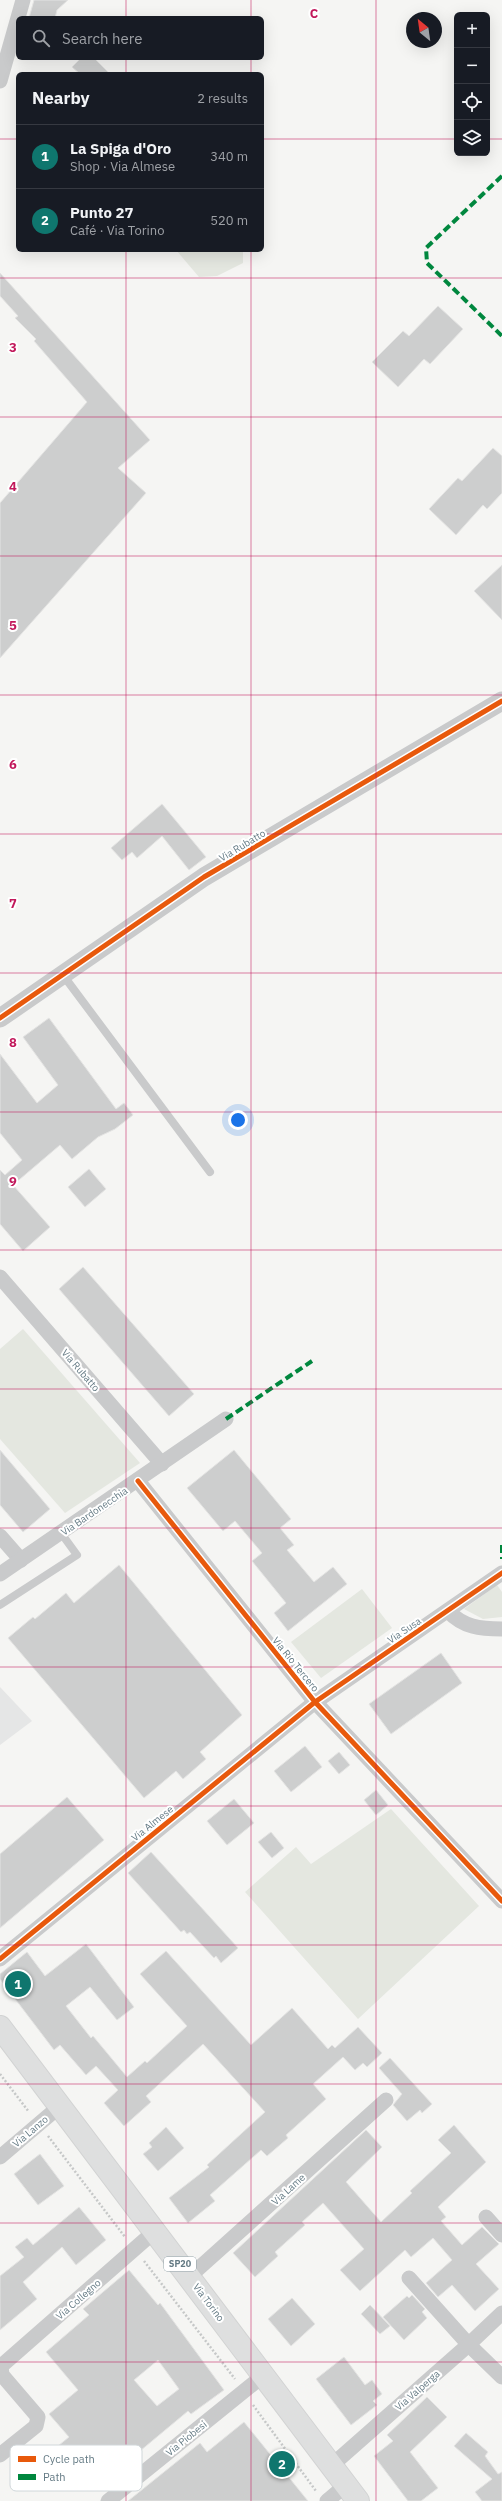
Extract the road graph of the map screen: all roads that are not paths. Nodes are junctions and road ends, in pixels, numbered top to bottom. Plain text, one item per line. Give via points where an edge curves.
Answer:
1 (23, 0) edge
2 (18, 16) edge
3 (16, 25) edge
4 (0, 81) edge
5 (502, 701) edge
6 (63, 976) junction
7 (0, 1018) edge
8 (210, 1172) dead end
9 (0, 1277) edge
10 (226, 1419) dead end
11 (162, 1464) junction
12 (138, 1481) junction
13 (61, 1533) junction
14 (0, 1536) edge
15 (21, 1560) junction
16 (502, 1573) edge
17 (0, 1574) edge
18 (0, 1605) edge
19 (448, 1611) junction
20 (502, 1629) edge
21 (315, 1702) junction
22 (502, 1901) edge
23 (0, 1959) edge
24 (0, 2027) edge
25 (386, 2100) dead end
26 (60, 2106) junction
27 (0, 2157) edge
28 (486, 2217) dead end
29 (155, 2231) junction
30 (502, 2235) edge
31 (189, 2277) junction
32 (409, 2278) dead end
33 (502, 2313) edge
34 (468, 2345) junction
35 (0, 2366) edge
36 (264, 2376) junction
37 (502, 2377) edge
38 (12, 2445) edge
39 (10, 2447) edge
40 (0, 2455) edge
41 (331, 2466) junction
42 (142, 2474) edge
43 (120, 2491) edge
44 (352, 2493) edge
45 (323, 2499) edge
46 (108, 2501) edge

1 - 2 street
3 - 4 street
5 - 6 street, Via Rubatto via 204,877
6 - 7 street, Via Rubatto
6 - 8 lane
9 - 11 street, Via Rubatto
10 - 11 street, Via Bardonecchia
11 - 12 street, Via Bardonecchia
12 - 13 street, Via Bardonecchia
12 - 21 street, Via Rio Tercero
13 - 15 street, Via Bardonecchia
13 - 18 lane via 77,1555
14 - 15 street
15 - 17 street, Via Bardonecchia
16 - 19 street, Via Susa
19 - 20 street via 456,1620 474,1628
19 - 21 street, Via Susa
21 - 22 street, Via Rio Tercero
21 - 23 street, Via Almese
24 - 26 main road, Via Torino / SP20
25 - 31 street, Via Lame
26 - 27 street, Via Lanzo
26 - 29 main road, Via Torino / SP20
28 - 30 street
29 - 31 main road, Via Torino / SP20
29 - 35 street, Via Collegno
31 - 36 main road, Via Torino / SP20
32 - 34 street
33 - 34 street, Via Valperga
34 - 37 street
34 - 41 street, Via Valperga
35 - 38 street via 2,2375 38,2417 36,2426
36 - 41 main road, Via Torino / SP20
36 - 42 street, Via Piobesi
39 - 40 street
41 - 44 main road, Via Torino / SP20
43 - 46 street, Via Piobesi
44 - 45 street

